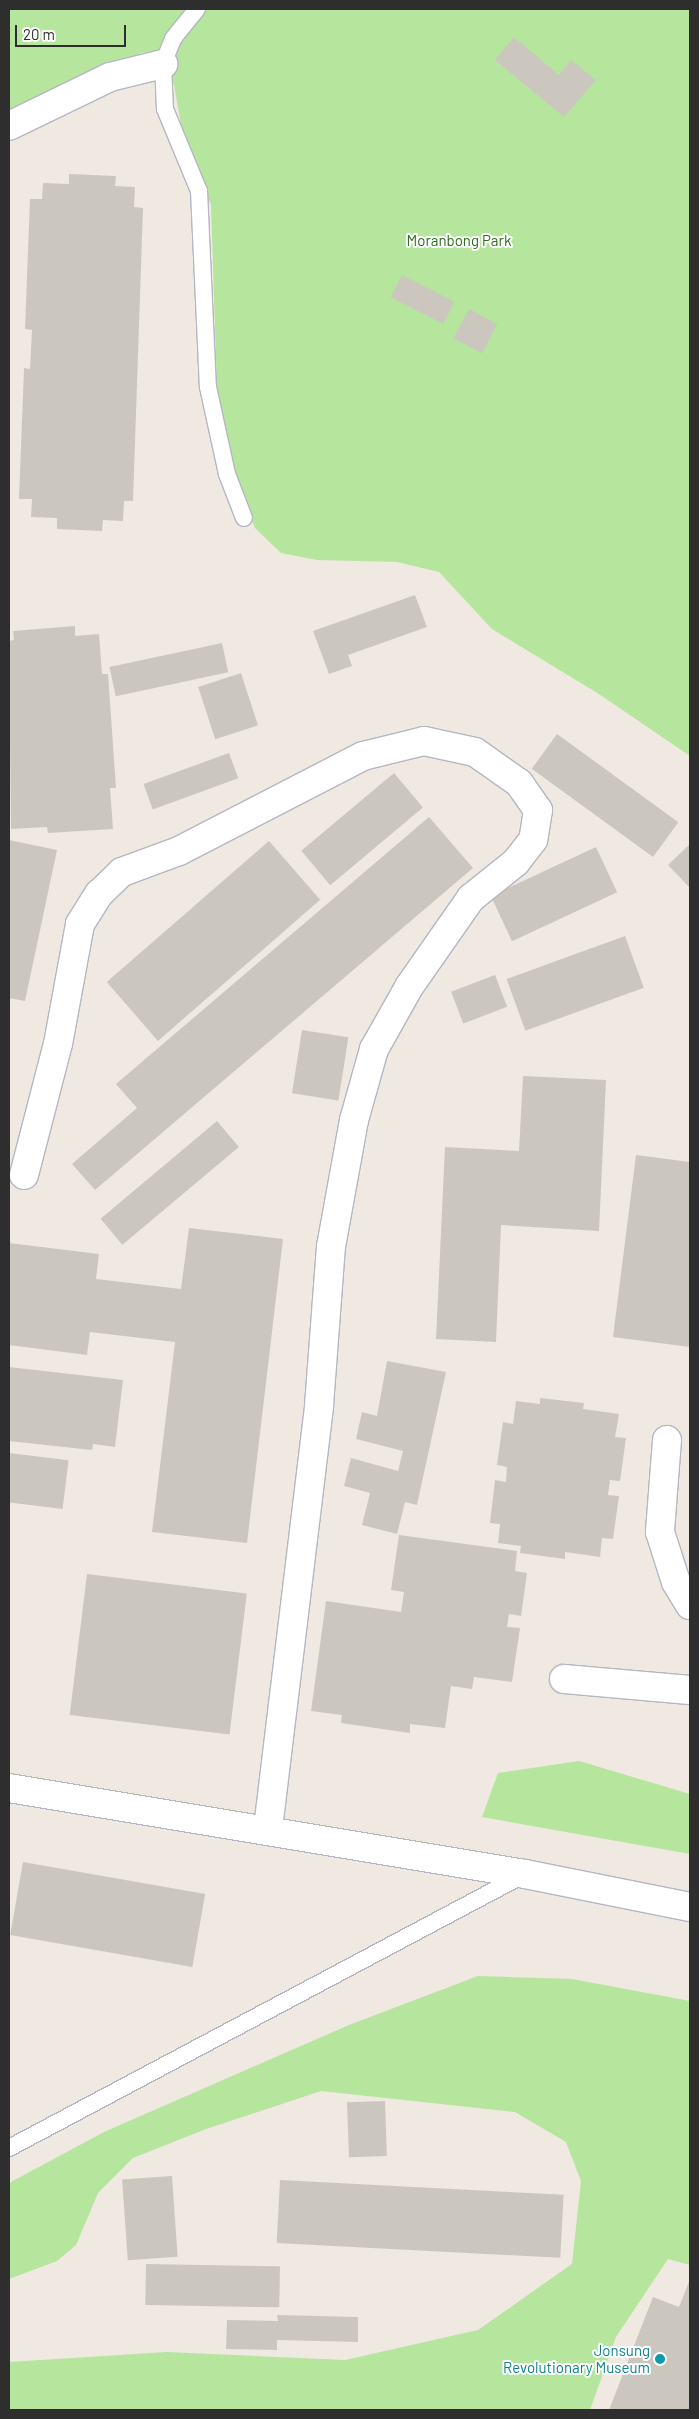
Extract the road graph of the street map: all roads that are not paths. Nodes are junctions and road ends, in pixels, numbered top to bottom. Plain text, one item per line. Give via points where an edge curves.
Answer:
1 (197, 9) edge
2 (163, 64) junction
3 (9, 126) edge
4 (244, 518) dead end
5 (24, 1175) dead end
6 (667, 1440) dead end
7 (690, 1605) edge
8 (564, 1679) dead end
9 (690, 1690) edge
10 (9, 1788) edge
11 (268, 1831) junction
12 (525, 1874) junction
13 (690, 1907) edge
14 (9, 2148) edge

1 - 2 lane via 173,38
2 - 3 street via 110,77
2 - 4 lane via 165,109 199,191 208,387 226,474
5 - 11 street via 58,1044 80,924 98,894 122,872 179,851 363,756 424,740 475,752 519,783 538,810 533,840 516,862 471,898 409,987 374,1049 354,1120 331,1246 318,1407
6 - 7 street via 660,1532 676,1582
8 - 9 street
10 - 11 street
11 - 12 street
12 - 13 street
12 - 14 lane

